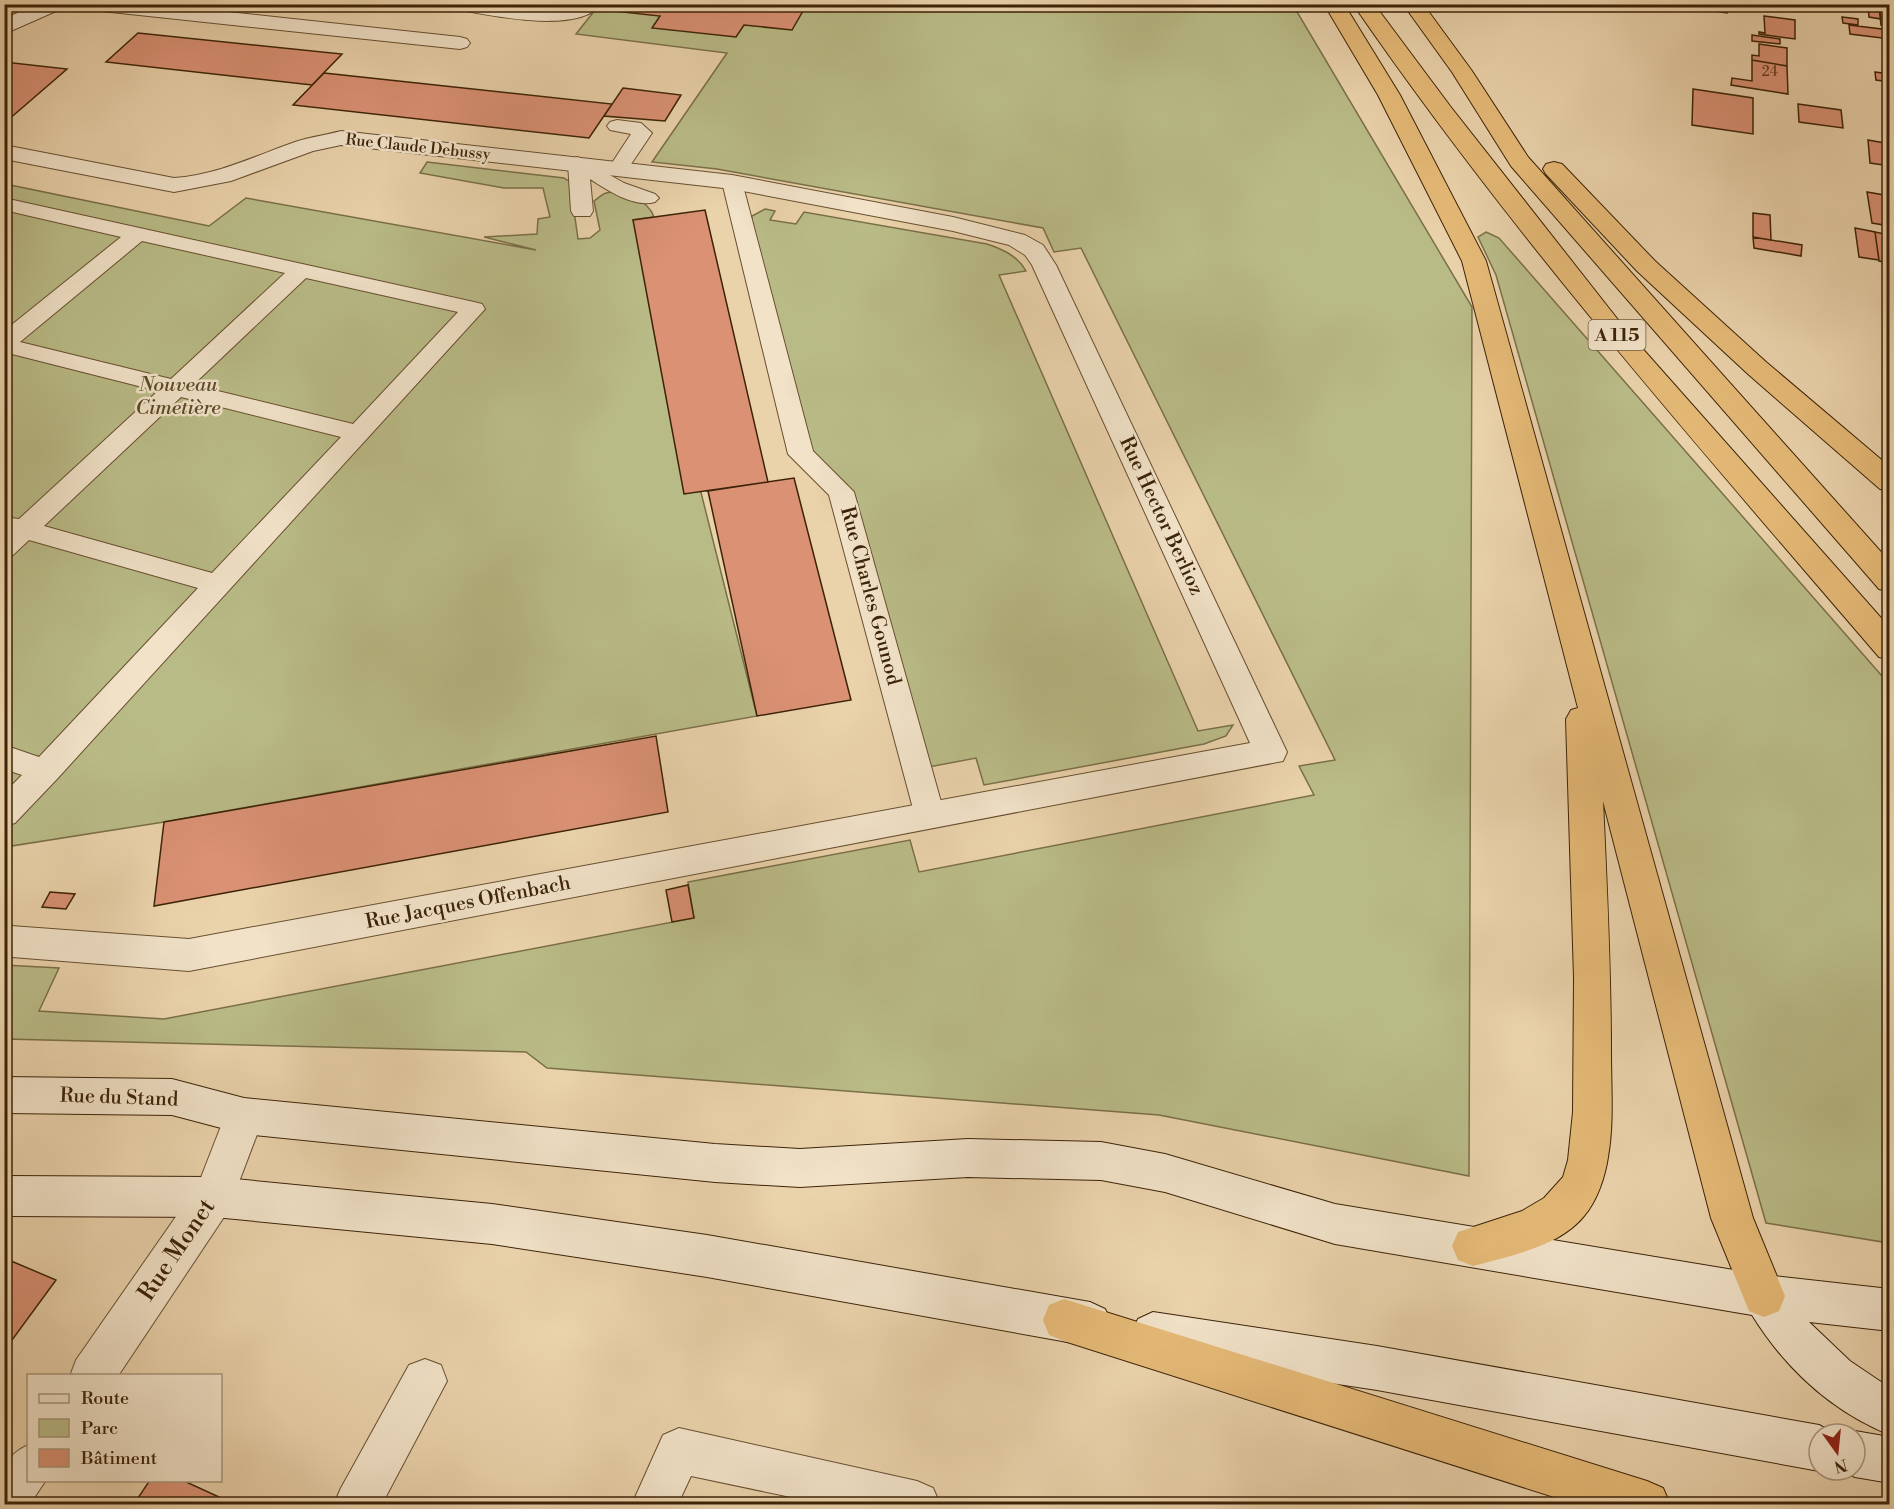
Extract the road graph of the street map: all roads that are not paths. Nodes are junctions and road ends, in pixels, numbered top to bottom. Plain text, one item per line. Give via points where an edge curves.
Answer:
1 (56, 4) edge
2 (92, 4) edge
3 (456, 4) edge
4 (593, 4) edge
5 (1334, 4) edge
6 (1363, 4) edge
7 (1413, 4) edge
8 (4, 28) edge
9 (460, 43) dead end
10 (1462, 71) junction
11 (617, 126) dead end
12 (4, 152) edge
13 (578, 163) junction
14 (618, 169) junction
15 (732, 183) junction
16 (648, 198) dead end
17 (4, 204) edge
18 (582, 211) dead end
19 (138, 234) junction
20 (302, 270) junction
21 (4, 344) edge
22 (176, 388) junction
23 (357, 433) junction
24 (1890, 482) edge
25 (14, 527) edge
26 (4, 548) edge
27 (1890, 582) edge
28 (218, 584) junction
29 (1890, 649) edge
30 (1579, 658) junction
31 (4, 757) edge
32 (46, 771) junction
33 (4, 814) edge
34 (930, 816) junction
35 (8, 942) edge
36 (4, 1095) edge
37 (244, 1116) junction
38 (4, 1196) edge
39 (214, 1197) junction
40 (1473, 1246) junction
41 (1764, 1296) junction
42 (1890, 1310) edge
43 (1064, 1320) junction
44 (93, 1374) edge
45 (425, 1381) dead end
46 (1890, 1413) edge
47 (1807, 1446) edge
48 (1867, 1456) edge
49 (1890, 1460) edge
50 (27, 1469) edge
51 (4, 1503) edge
52 (357, 1504) edge
53 (655, 1504) edge
54 (917, 1504) edge
55 (1647, 1504) edge

1 - 8 street
2 - 9 street
3 - 4 lane via 532,14 567,14
5 - 30 highway via 1389,95 1474,261 1559,570
6 - 29 highway, A 115 via 1617,335
7 - 10 highway, A 115
10 - 24 highway via 1646,266 1756,368
10 - 27 highway, A 115 via 1519,161
11 - 14 lane via 634,127 642,133
12 - 13 street, Rue Claude Debussy via 174,185 196,185 301,147 341,138
13 - 14 street, Rue Claude Debussy
13 - 16 lane via 617,187
13 - 18 lane
14 - 15 street, Rue Claude Debussy
15 - 34 lane, Rue Charles Gounod via 801,454 841,492
15 - 34 street, Rue Hector Berlioz via 953,224 1017,240 1034,250 1271,752
17 - 19 lane
19 - 20 lane
19 - 21 lane
20 - 22 lane
20 - 23 lane via 474,309
21 - 22 lane
22 - 23 lane
22 - 25 lane
23 - 28 lane
25 - 26 lane
25 - 28 lane
28 - 32 lane
30 - 40 highway via 1594,979 1591,1128 1585,1170 1577,1191 1561,1209 1511,1235
30 - 41 highway via 1732,1218
31 - 32 lane
32 - 33 lane
34 - 35 street, Rue Jacques Offenbach via 189,956
36 - 37 street, Rue du Stand via 172,1097
37 - 39 street, Rue Monet
37 - 40 street, Rue du Stand via 789,1167 968,1158 1101,1161 1176,1176 1335,1224
38 - 39 street
39 - 43 street via 492,1224 707,1256
39 - 44 street, Rue Monet
40 - 41 street, Rue du Stand
41 - 42 street, Rue du Stand
41 - 46 street via 1823,1370 1847,1389
43 - 47 street via 1377,1368
43 - 55 highway
45 - 52 street
48 - 49 street
50 - 51 street
53 - 54 street via 679,1452

